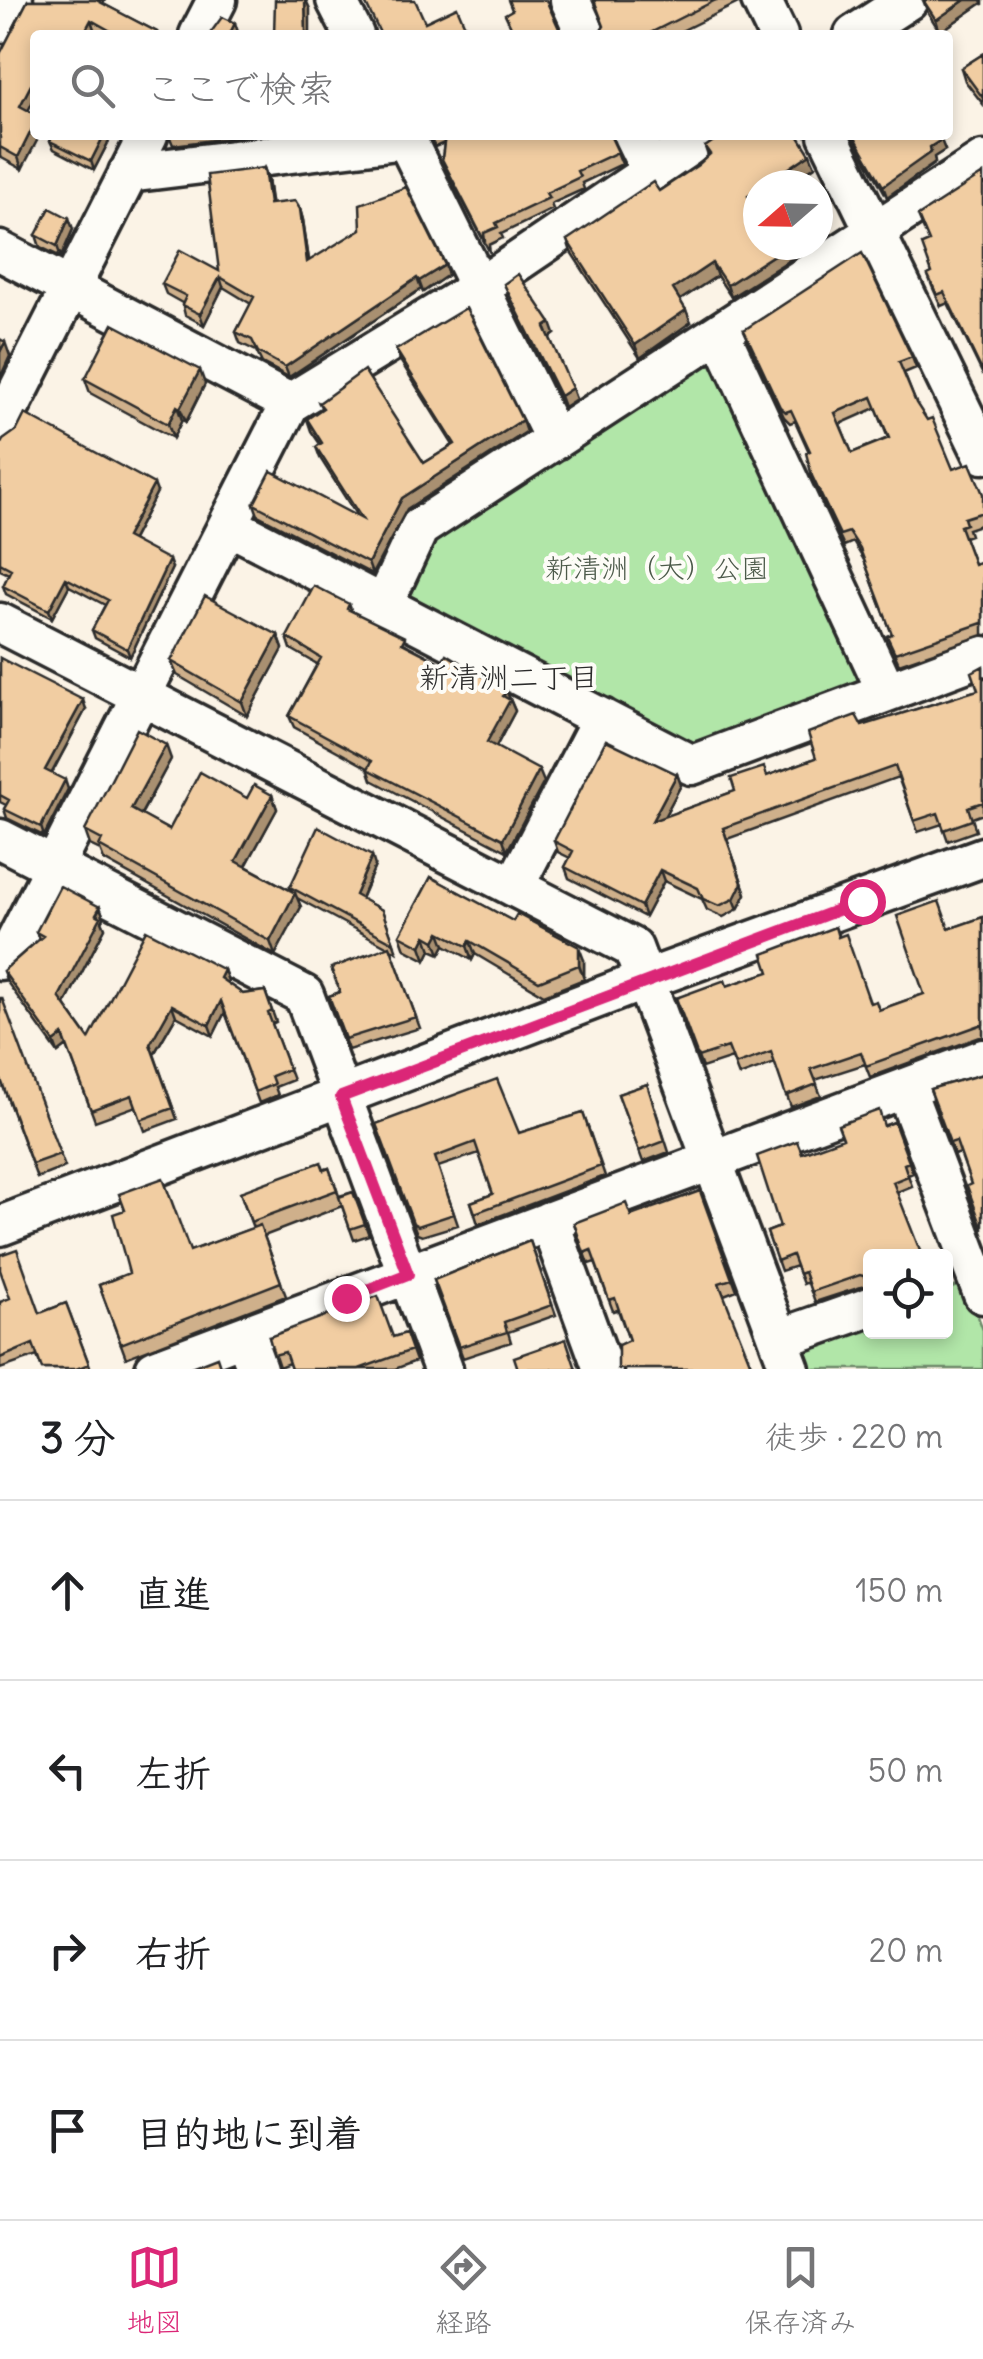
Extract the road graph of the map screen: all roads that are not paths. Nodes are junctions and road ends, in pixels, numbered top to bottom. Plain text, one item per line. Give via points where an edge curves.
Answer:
1 (13, 0) edge
2 (217, 0) edge
3 (336, 0) edge
4 (570, 0) edge
5 (762, 0) edge
6 (908, 0) edge
7 (0, 23) edge
8 (202, 30) edge
9 (351, 30) edge
10 (584, 30) edge
11 (776, 30) edge
12 (862, 30) edge
13 (145, 140) edge
14 (382, 140) edge
15 (406, 140) edge
16 (636, 140) edge
17 (698, 140) edge
18 (831, 140) edge
19 (983, 161) edge
20 (651, 172) junction
21 (128, 173) junction
22 (877, 232) junction
23 (0, 251) edge
24 (480, 287) junction
25 (72, 288) junction
26 (720, 333) junction
27 (290, 402) junction
28 (0, 428) edge
29 (555, 440) junction
30 (983, 454) edge
31 (228, 525) junction
32 (383, 605) junction
33 (0, 623) edge
34 (983, 656) edge
35 (887, 692) junction
36 (138, 694) junction
37 (602, 718) junction
38 (0, 839) edge
39 (983, 857) edge
40 (52, 866) junction
41 (514, 887) junction
42 (0, 960) edge
43 (645, 980) junction
44 (983, 1059) edge
45 (905, 1088) junction
46 (341, 1097) junction
47 (713, 1160) junction
48 (549, 1221) junction
49 (0, 1226) edge
50 (408, 1274) junction
51 (967, 1281) edge
52 (863, 1310) edge
53 (251, 1352) edge
54 (784, 1354) edge
55 (156, 1369) edge
56 (443, 1369) edge
57 (604, 1369) edge

1 - 7 street
2 - 8 street
3 - 9 street
4 - 10 street
5 - 11 street
6 - 12 street
13 - 21 street
14 - 21 street
15 - 24 street
16 - 20 street
17 - 20 street
18 - 22 street
19 - 22 street
20 - 24 street
21 - 25 street
22 - 26 street
22 - 30 street
23 - 25 street
24 - 27 street
24 - 29 street
25 - 27 street
25 - 28 street
26 - 29 street
26 - 35 street
27 - 31 street
29 - 32 street via 419,528
31 - 32 street
31 - 36 street
32 - 37 street
33 - 36 street
34 - 35 street
35 - 37 street via 692,765
36 - 40 street
36 - 41 street
37 - 41 street
38 - 40 street
39 - 43 street
40 - 42 street via 13,947
40 - 46 street via 304,995
41 - 43 street via 633,948
43 - 46 street
43 - 47 street
44 - 45 street
45 - 47 street
45 - 51 street
46 - 49 street
46 - 50 street
47 - 48 street
47 - 54 street
48 - 50 street
48 - 57 street
50 - 53 street
50 - 56 street
52 - 54 street
53 - 55 street

